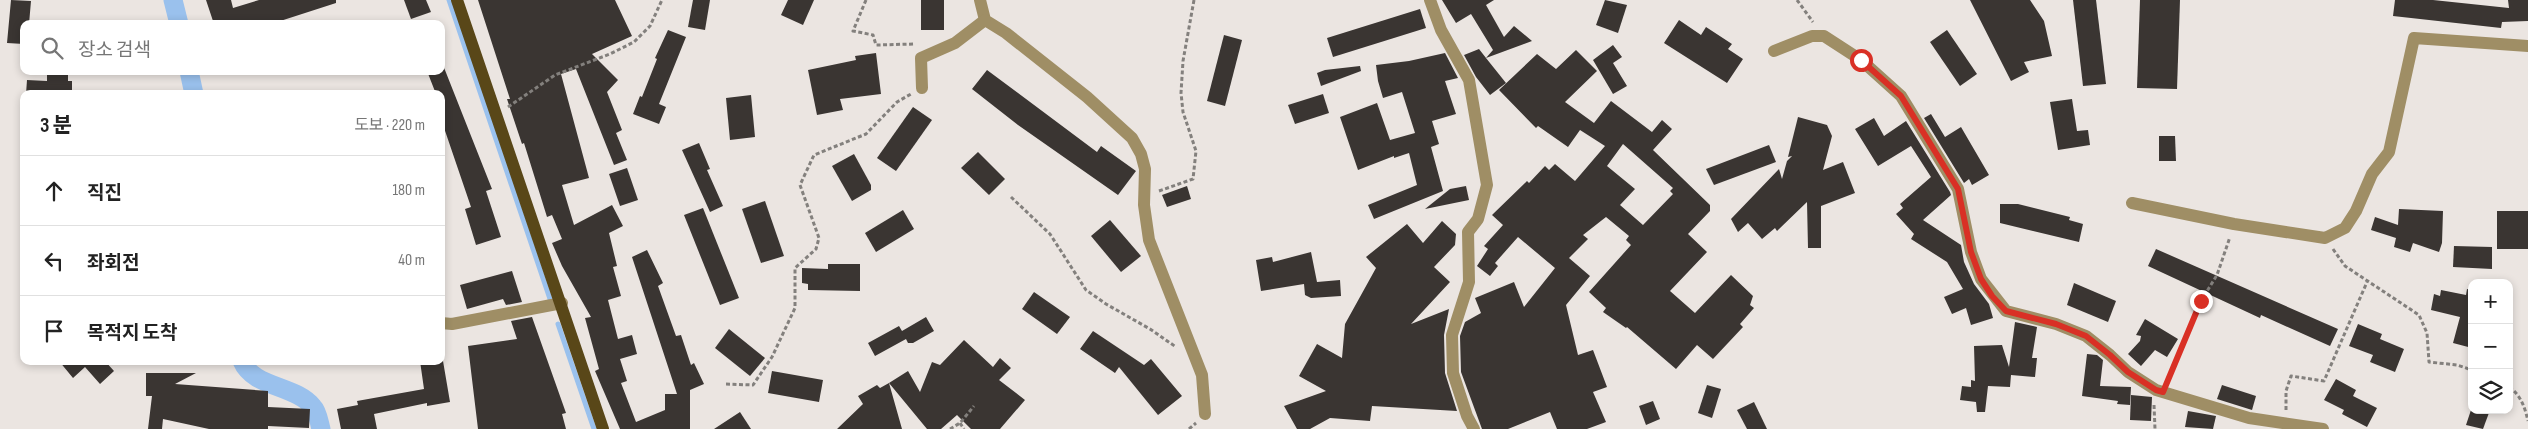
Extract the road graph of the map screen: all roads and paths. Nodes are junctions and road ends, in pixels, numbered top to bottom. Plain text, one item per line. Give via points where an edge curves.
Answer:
1 (457, 0) edge
2 (662, 0) edge
3 (866, 0) edge
4 (980, 0) edge
5 (1194, 0) edge
6 (1430, 0) edge
7 (1797, 0) edge
8 (985, 20) junction
9 (1824, 36) junction
10 (919, 44) dead end
11 (2528, 46) edge
12 (1774, 51) dead end
13 (922, 88) joint
14 (495, 116) junction
15 (1145, 196) junction
16 (1011, 197) dead end
17 (2132, 203) dead end
18 (2234, 224) junction
19 (2326, 238) junction
20 (2367, 282) junction
21 (562, 303) junction
22 (445, 323) edge
23 (1195, 358) junction
24 (2469, 369) edge
25 (726, 384) dead end
26 (2513, 389) edge
27 (2159, 391) junction
28 (974, 406) dead end
29 (1205, 414) dead end
30 (2528, 421) edge
31 (960, 423) junction
32 (2284, 424) junction
33 (603, 429) edge
34 (950, 429) edge
35 (964, 429) edge
36 (1474, 429) edge
37 (2155, 429) edge
38 (2323, 429) edge

1 - 14 main road
2 - 14 path via 650,26 634,42 555,75
3 - 10 path via 852,31 873,35 876,45
4 - 8 street
5 - 15 path via 1183,61 1182,93 1183,112 1196,151 1193,179
6 - 36 street via 1441,30 1468,80 1488,185 1478,219 1468,232 1468,282 1452,335 1453,373
7 - 9 path
8 - 13 street via 955,43 921,58
8 - 15 street via 1087,97 1132,138 1145,169
9 - 12 street via 1812,36
9 - 27 street via 1861,60 1901,96 1958,189 1971,252 1981,279 2006,311 2056,324 2086,336 2128,372
11 - 19 street via 2414,38 2389,152 2372,174 2345,228
13 - 25 path via 897,102 866,134 814,155 800,185 819,238 816,249 795,268 795,308 772,357 753,385
14 - 21 main road
15 - 23 street via 1149,240
16 - 23 path via 1050,234 1086,290
17 - 18 street
18 - 19 street
18 - 27 path via 2217,275 2201,301
19 - 20 path via 2345,266
20 - 24 path via 2420,315 2427,332 2429,362
20 - 32 path via 2324,381 2291,376 2286,391
21 - 22 street
21 - 33 main road
23 - 29 street via 1202,375
26 - 30 path via 2525,407
27 - 32 street via 2249,418
27 - 37 path
28 - 31 path
31 - 34 path
31 - 35 path
32 - 38 street

